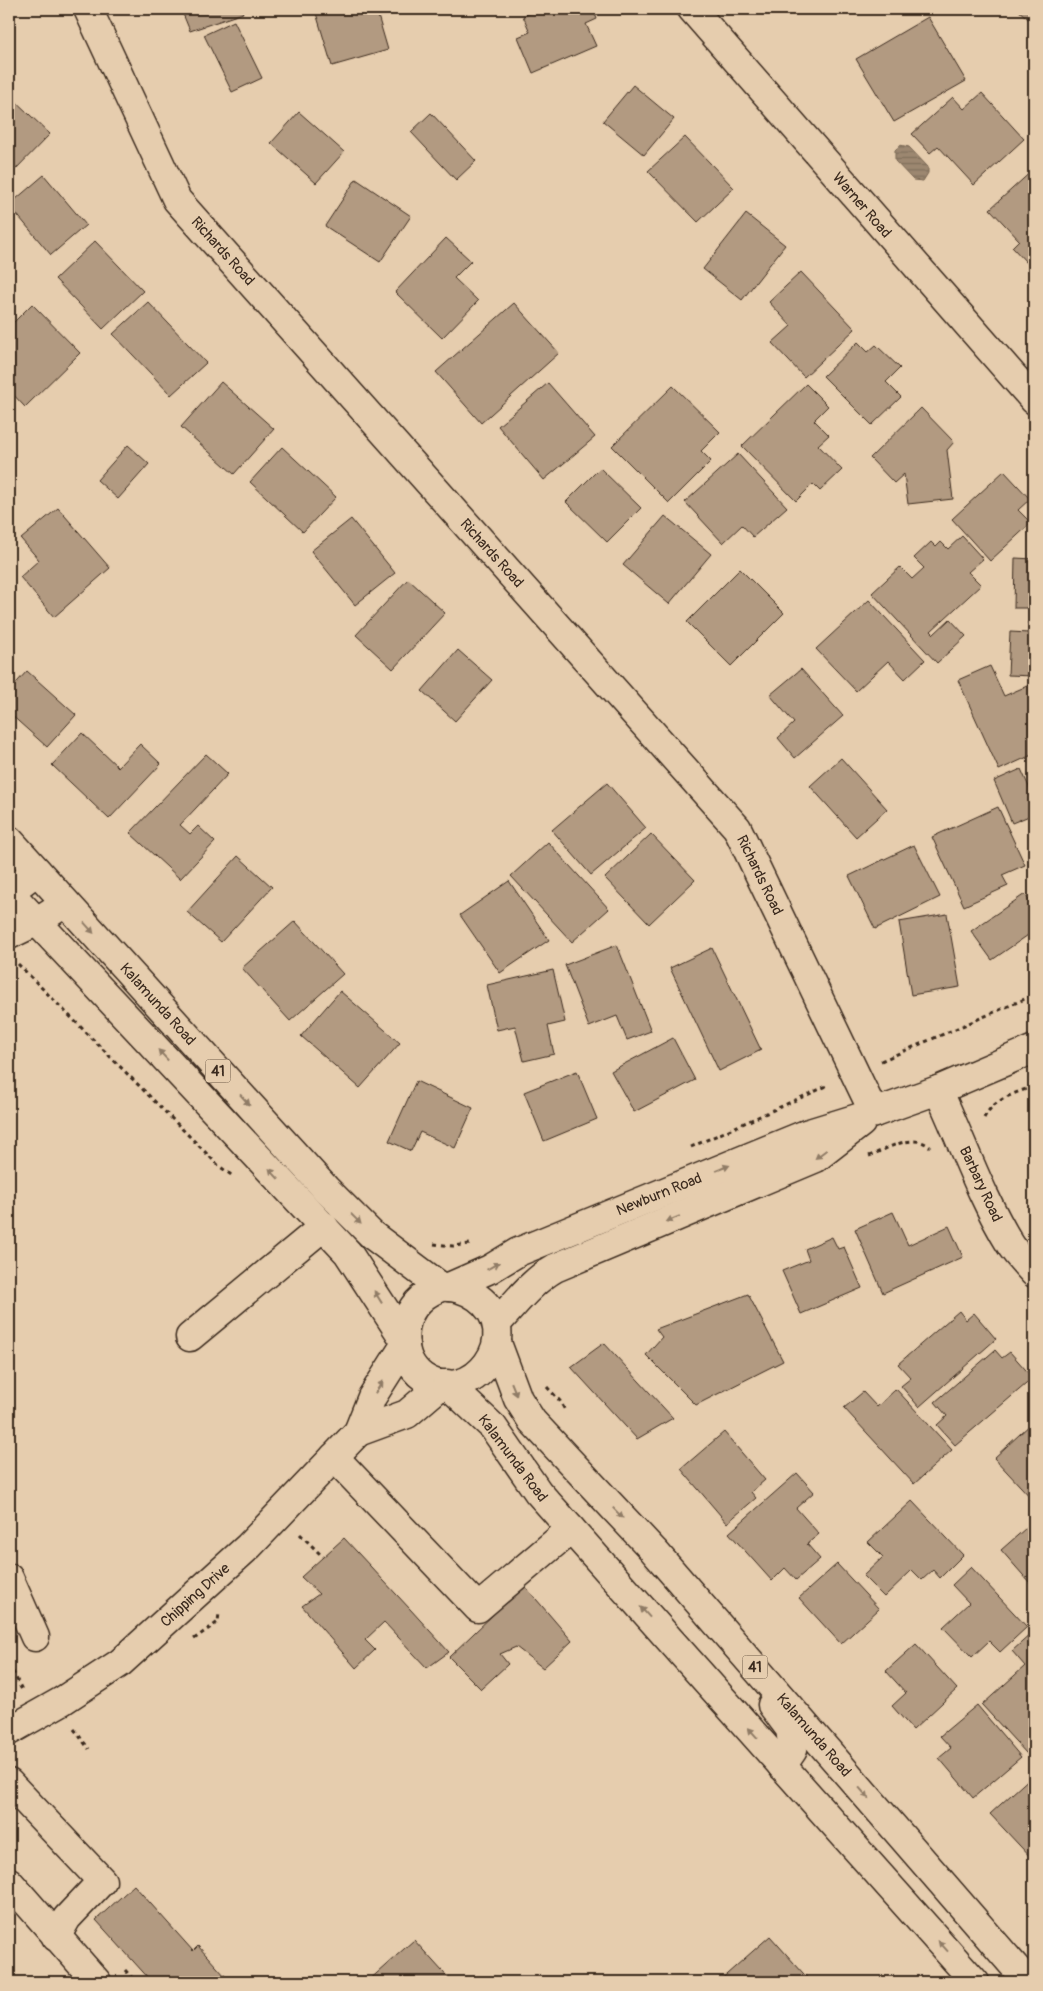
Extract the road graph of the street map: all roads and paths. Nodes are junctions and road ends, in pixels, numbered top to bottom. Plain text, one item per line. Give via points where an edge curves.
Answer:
1 (88, 9) edge
2 (692, 9) edge
3 (1034, 400) edge
4 (9, 840) edge
5 (36, 872) junction
6 (9, 892) edge
7 (66, 903) junction
8 (36, 922) junction
9 (9, 935) edge
10 (20, 964) dead end
11 (1034, 995) edge
12 (1034, 1049) edge
13 (880, 1062) dead end
14 (1034, 1086) edge
15 (938, 1090) junction
16 (874, 1113) junction
17 (982, 1121) dead end
18 (242, 1184) dead end
19 (324, 1226) junction
20 (478, 1242) dead end
21 (430, 1244) dead end
22 (1034, 1273) edge
23 (445, 1287) junction
24 (497, 1333) junction
25 (406, 1334) junction
26 (190, 1337) dead end
27 (448, 1384) junction
28 (358, 1432) junction
29 (334, 1457) junction
30 (571, 1529) junction
31 (300, 1534) dead end
32 (654, 1550) junction
33 (323, 1557) dead end
34 (9, 1578) edge
35 (34, 1637) dead end
36 (69, 1723) dead end
37 (9, 1730) edge
38 (88, 1749) dead end
39 (782, 1766) junction
40 (9, 1783) edge
41 (9, 1882) edge
42 (979, 1926) junction
43 (56, 1936) junction
44 (98, 1982) edge
45 (975, 1982) edge
46 (1011, 1982) edge
47 (1028, 1982) edge

1 - 16 street, Richards Road via 177,200 737,828
2 - 3 street, Warner Road
4 - 5 street, Kalamunda Road / 41
5 - 6 street
5 - 7 street, Kalamunda Road / 41
6 - 8 street, Kalamunda Road / 41
7 - 8 street
7 -> 23 street, Kalamunda Road / 41 via 372,1235
8 - 9 street
19 -> 8 street, Kalamunda Road / 41
10 - 18 path via 219,1166
11 - 13 path
12 - 15 street, Newburn Road
14 - 17 path via 999,1101 988,1110
15 - 16 street, Newburn Road
15 - 22 street, Barbary Road via 983,1194 1010,1245
23 -> 16 street, Newburn Road via 490,1269 518,1252 806,1134
16 -> 24 street, Newburn Road via 816,1158 549,1272 532,1286
25 -> 19 street, Kalamunda Road / 41 via 348,1253
19 - 26 street
20 - 21 path via 454,1246
23 - 24 street, Kalamunda Road / 41 via 465,1290 490,1308
23 - 25 street via 420,1300
24 - 27 street via 482,1370 469,1379
24 -> 32 street, Kalamunda Road / 41 via 518,1399 532,1421
25 - 27 street, Kalamunda Road / 41 via 409,1358 423,1376
28 -> 25 street, Chipping Drive via 372,1397
27 - 28 street, Chipping Drive via 407,1414
27 - 30 street, Kalamunda Road / 41 via 493,1427 538,1492
28 - 29 street, Chipping Drive
29 - 30 street via 478,1608
29 - 37 street, Chipping Drive via 249,1546 120,1663 62,1702
39 -> 30 street, Kalamunda Road / 41
31 - 33 path
32 - 39 street via 672,1592 764,1694 790,1729 793,1750
32 -> 42 street, Kalamunda Road / 41
34 - 35 street
36 - 38 path
45 -> 39 street, Kalamunda Road / 41
40 - 43 street via 102,1881 67,1918
41 - 43 street
42 - 46 street
42 - 47 street, Kalamunda Road / 41
43 - 44 street

